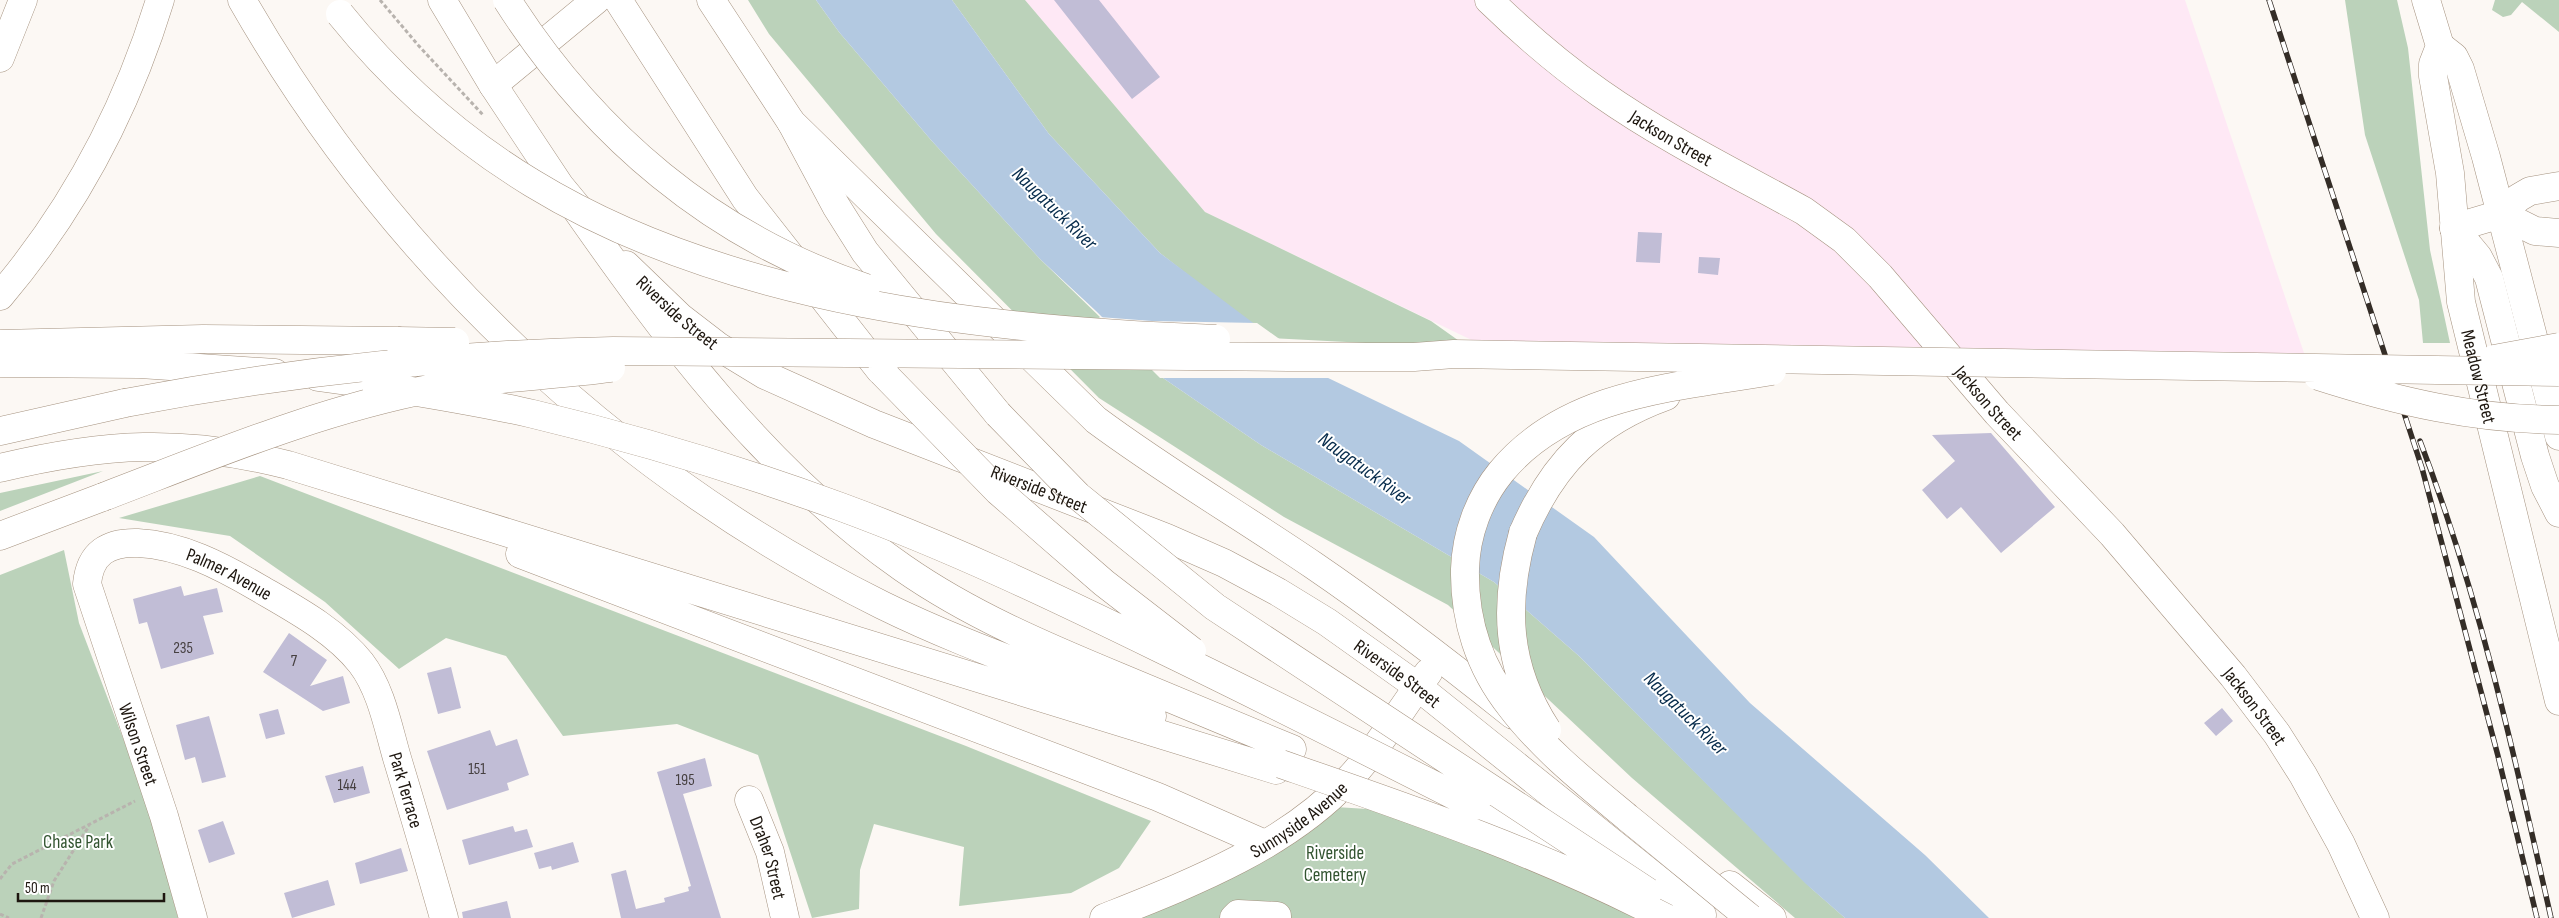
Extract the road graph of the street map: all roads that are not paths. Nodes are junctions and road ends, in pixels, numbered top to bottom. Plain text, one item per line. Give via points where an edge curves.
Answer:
1 (9, 0) edge
2 (23, 0) edge
3 (160, 0) edge
4 (242, 0) edge
5 (442, 0) edge
6 (507, 0) edge
7 (596, 0) edge
8 (618, 0) edge
9 (711, 0) edge
10 (1489, 0) edge
11 (2426, 0) edge
12 (334, 7) edge
13 (0, 32) edge
14 (2440, 46) junction
15 (0, 58) edge
16 (494, 85) junction
17 (791, 122) junction
18 (560, 186) junction
19 (2559, 186) edge
20 (2501, 214) junction
21 (2454, 228) junction
22 (2559, 233) edge
23 (0, 296) edge
24 (0, 344) edge
25 (2559, 347) edge
26 (672, 351) junction
27 (1454, 353) junction
28 (1836, 360) junction
29 (0, 363) edge
30 (2288, 366) junction
31 (2444, 369) junction
32 (2559, 372) edge
33 (2559, 420) edge
34 (0, 431) edge
35 (2559, 436) edge
36 (288, 465) junction
37 (0, 468) edge
38 (2559, 514) edge
39 (0, 536) edge
40 (88, 570) joint
41 (1440, 657) junction
42 (361, 664) joint
43 (1233, 682) junction
44 (1418, 686) junction
45 (2559, 701) edge
46 (1283, 761) junction
47 (749, 800) dead end
48 (1266, 844) junction
49 (1648, 892) junction
50 (193, 918) edge
51 (444, 918) edge
52 (785, 918) edge
53 (1104, 918) edge
54 (1234, 918) edge
55 (1277, 918) edge
56 (1666, 918) edge
57 (1693, 918) edge
58 (1706, 918) edge
59 (1750, 918) edge
60 (1763, 918) edge
61 (1772, 918) edge
62 (2375, 918) edge

1 - 13 main road
2 - 15 main road
3 - 23 main road via 138,64 82,181 43,242
4 - 46 main road via 307,107 349,164 439,270 539,370 646,458 761,538 884,606 1192,732
5 - 16 main road, Riverside Street
6 - 27 main road, bridge via 572,91 612,133 653,169 707,210 748,235 833,276 940,309 1043,327 1156,336 1408,346
7 - 16 main road
8 - 43 main road, bridge via 746,198 882,372 998,491 1104,583
9 - 17 main road, Riverside Street
10 - 62 main road, Jackson Street via 1600,93 1673,139 1804,211 1860,255 1997,413 2112,534 2249,695 2318,800
11 - 14 main road
12 - 27 main road, bridge via 370,51 423,102 514,172 566,203 621,229 737,272 835,296 994,323 1103,333 1408,346
14 - 20 main road via 2454,57 2460,69
14 - 21 main road, Meadow Street via 2433,76 2449,163
16 - 18 main road, Riverside Street
17 - 41 main road, Riverside Street via 1096,420 1320,569
17 - 49 main road, bridge via 836,206 866,252 998,414 1078,496 1222,613
18 - 44 main road, Riverside Street via 651,290 719,347 765,375 874,424 1224,563 1327,622
18 - 46 main road via 647,307 727,406 788,472 860,536 911,573 996,623
19 - 20 main road via 2524,193
20 - 21 main road
20 - 22 main road via 2535,231
20 - 35 main road
21 - 38 main road via 2489,278 2535,456
21 - 45 main road, Meadow Street via 2461,302
24 - 27 main road, bridge via 203,339 962,350
25 - 31 main road, bridge
26 - 27 main road, bridge via 1278,357 1414,357
26 - 34 main road, bridge via 550,352 404,362 257,380 125,403
26 - 39 main road, bridge via 624,366 479,380 373,402 301,423
27 - 28 main road, bridge
28 - 30 main road, bridge
28 - 32 main road, bridge
28 - 59 main road, bridge via 1636,395 1566,418 1536,436 1493,482 1479,506 1465,559 1470,623 1480,654 1511,707 1556,755 1597,792
28 - 60 main road, bridge via 1676,393 1612,420 1590,438 1549,482 1523,533 1511,589 1513,645 1519,674 1530,703 1547,730 1569,756 1602,786
29 - 43 main road, bridge via 64,362 296,374 530,413 685,455 842,507 972,560
30 - 31 main road, bridge
30 - 33 main road, bridge via 2382,397 2418,405 2493,417
31 - 32 main road, bridge
36 - 37 main road via 244,453 159,446 76,452
36 - 46 main road
36 - 48 main road via 1158,797
40 - 42 main road, Palmer Avenue via 95,557 120,544 139,543 190,554 242,578 308,619
40 - 50 main road, Wilson Street via 86,584 155,790
41 - 44 main road, Sunnyside Avenue
41 - 61 main road, Riverside Street
42 - 51 main road, Park Terrace via 381,704
43 - 49 main road, bridge
44 - 48 main road, Sunnyside Avenue via 1348,781 1294,826
44 - 58 main road, Riverside Street
46 - 56 main road, bridge via 1461,826 1578,874
47 - 52 main road, Draher Street via 770,852
48 - 53 main road, Sunnyside Avenue
49 - 57 main road
54 - 55 main road via 1238,914

